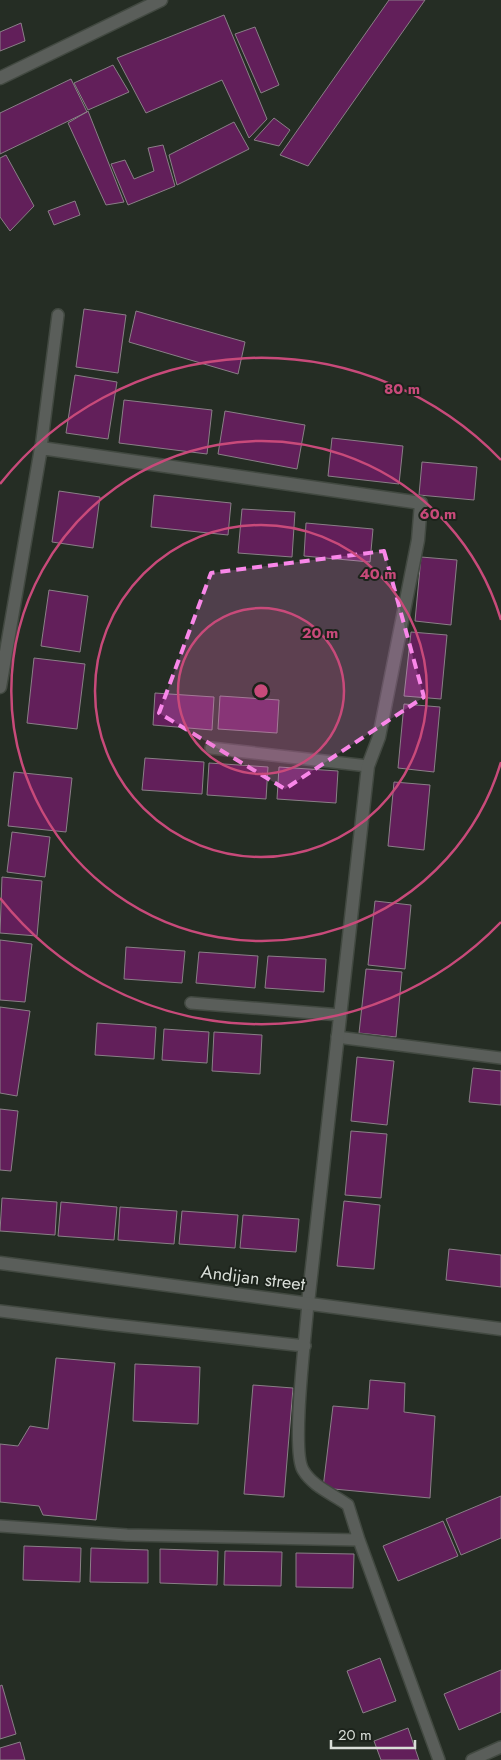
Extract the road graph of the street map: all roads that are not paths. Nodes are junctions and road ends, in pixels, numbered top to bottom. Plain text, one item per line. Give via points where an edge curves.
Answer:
1 (161, 0) edge
2 (0, 78) edge
3 (58, 315) dead end
4 (41, 448) junction
5 (0, 686) edge
6 (211, 748) dead end
7 (368, 766) junction
8 (191, 1003) dead end
9 (340, 1015) junction
10 (337, 1037) junction
11 (501, 1058) edge
12 (0, 1263) edge
13 (308, 1303) junction
14 (0, 1311) edge
15 (501, 1329) edge
16 (305, 1346) junction
17 (0, 1526) edge
18 (359, 1540) junction
19 (501, 1747) edge
20 (439, 1760) edge
21 (472, 1760) edge

1 - 2 street
3 - 4 lane
4 - 5 street
4 - 7 street via 422,503 418,540 379,737
6 - 7 lane
7 - 9 street
8 - 9 lane
9 - 10 street
10 - 11 lane
10 - 13 street
12 - 13 street, Andijan street
13 - 15 street, Andijan street
13 - 16 lane
14 - 16 lane
16 - 18 lane via 298,1442 302,1469 322,1490 348,1505
17 - 18 lane via 127,1535
18 - 20 lane
19 - 21 lane

